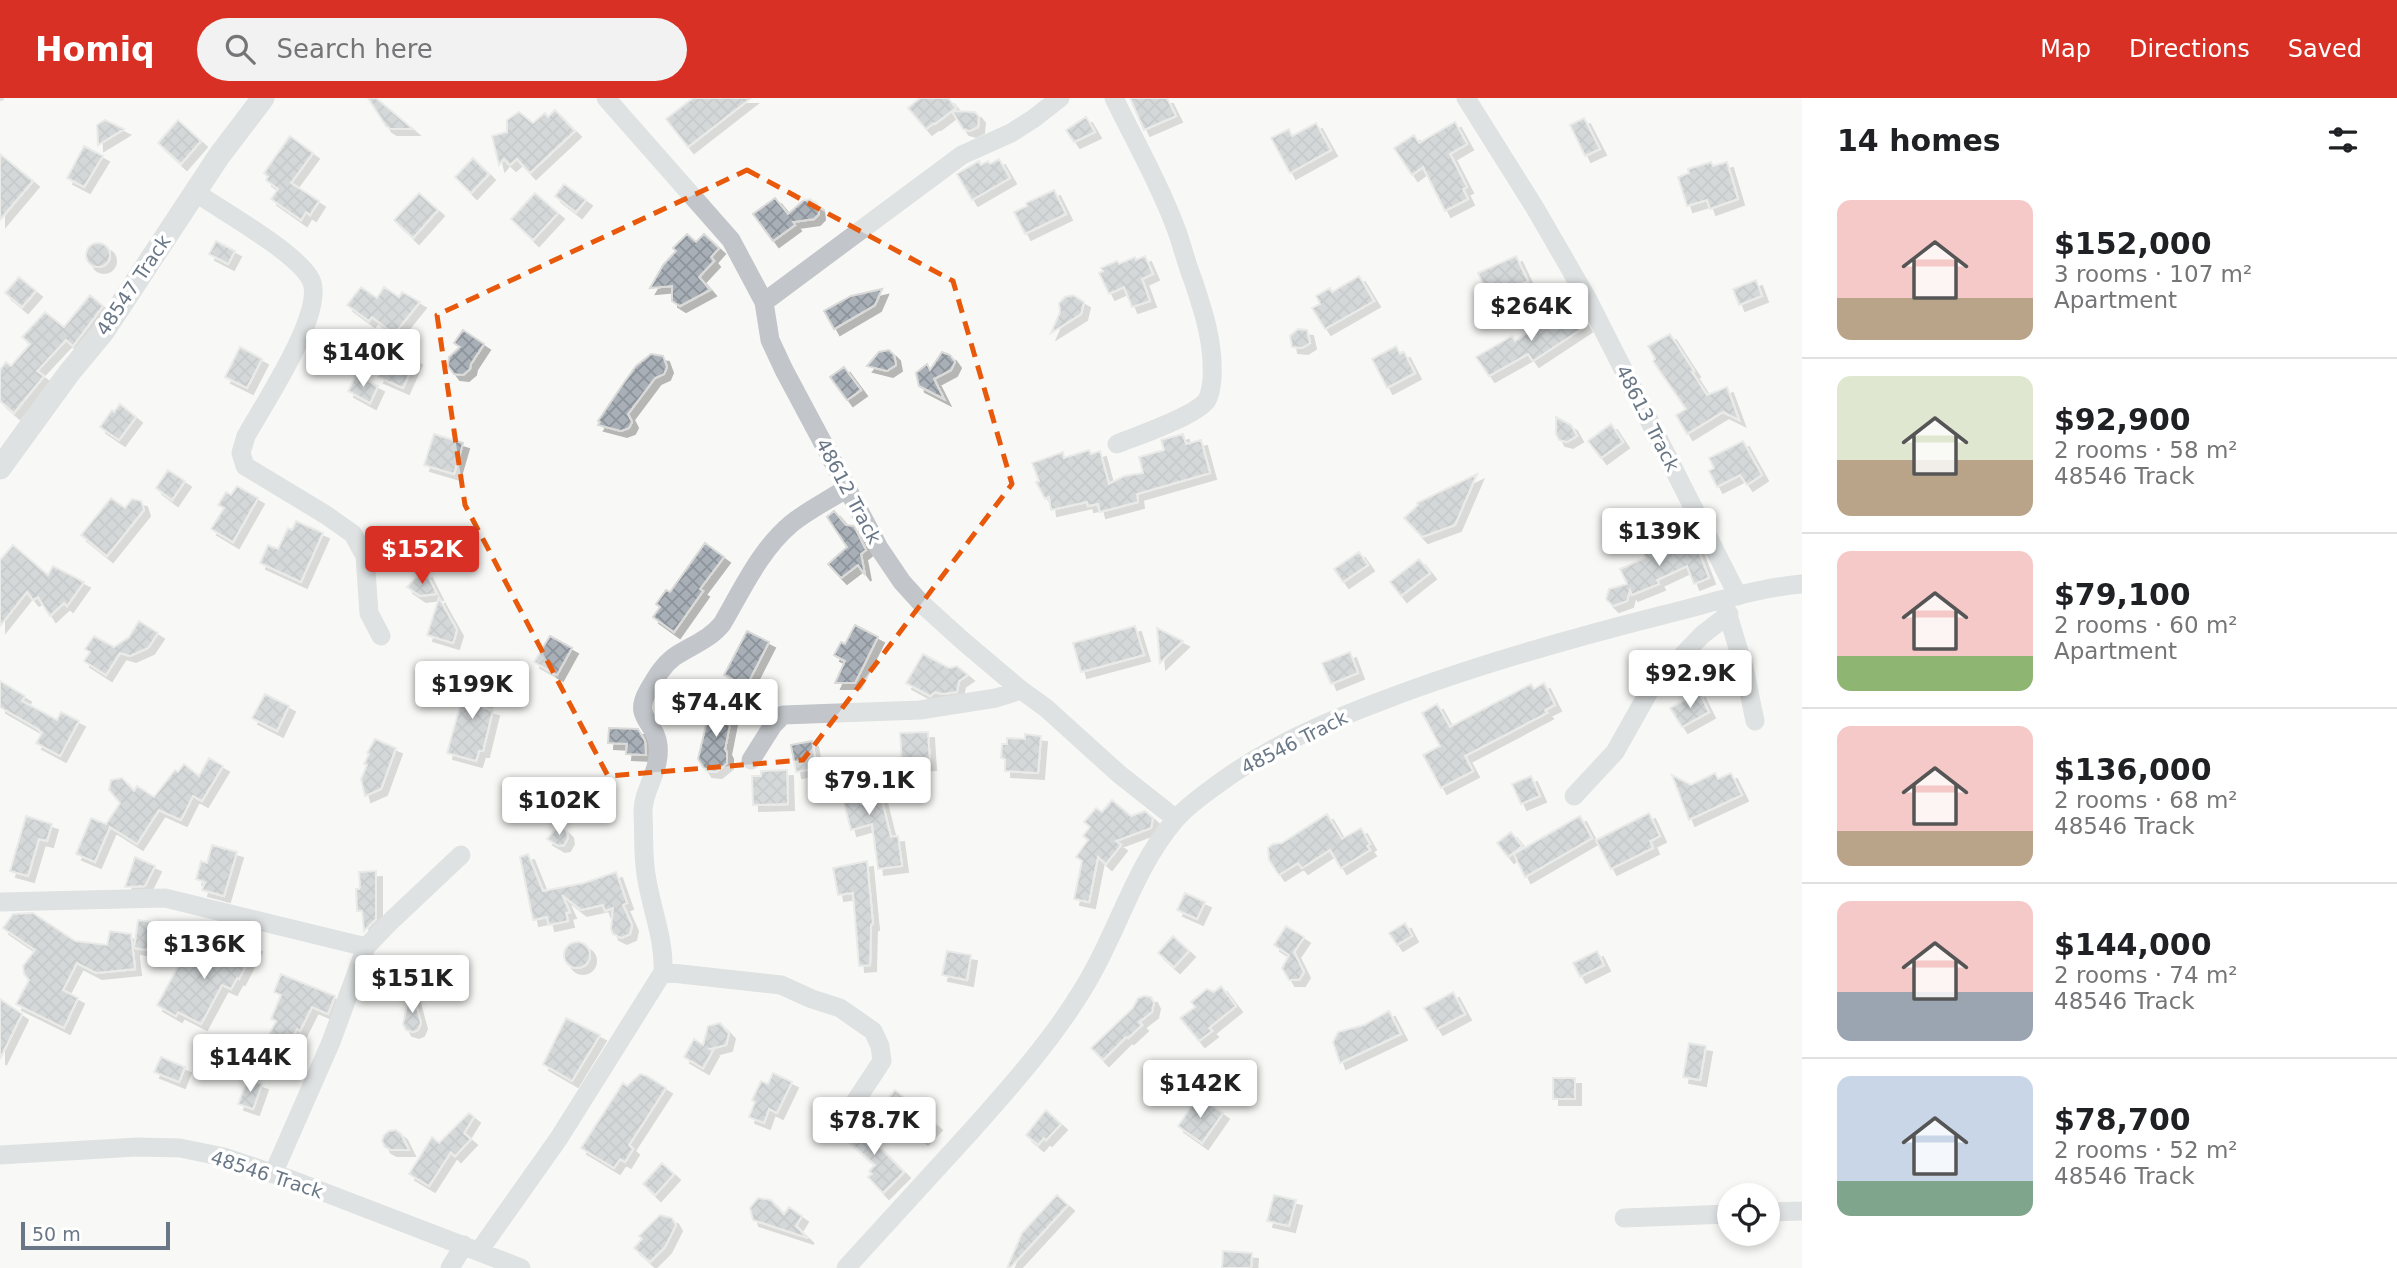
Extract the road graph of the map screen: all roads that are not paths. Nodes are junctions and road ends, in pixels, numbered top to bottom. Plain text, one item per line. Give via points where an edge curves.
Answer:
1 (263, 98) edge
2 (606, 98) edge
3 (1060, 98) edge
4 (1114, 98) edge
5 (1466, 98) edge
6 (195, 192) junction
7 (764, 302) junction
8 (1117, 444) dead end
9 (0, 468) edge
10 (847, 488) junction
11 (1802, 584) edge
12 (1730, 604) junction
13 (382, 636) dead end
14 (1021, 691) junction
15 (1755, 721) dead end
16 (751, 760) dead end
17 (1574, 796) dead end
18 (1176, 819) junction
19 (461, 855) dead end
20 (0, 902) edge
21 (366, 947) junction
22 (663, 972) junction
23 (855, 1102) dead end
24 (0, 1155) edge
25 (273, 1174) junction
26 (1802, 1211) edge
27 (1780, 1212) edge
28 (1717, 1214) edge
29 (1623, 1218) dead end
30 (472, 1248) junction
31 (450, 1268) edge
32 (521, 1268) edge
33 (846, 1268) edge

1 - 6 street, 48547 Track
2 - 7 street, 48612 Track via 731,240
3 - 7 street via 1011,133 962,155
4 - 8 street via 1178,234 1203,307 1213,360 1206,402
5 - 12 street, 48613 Track via 1587,298
6 - 9 street, 48547 Track via 103,332
6 - 13 street via 291,256 310,278 314,298 306,327 246,436 242,460 251,471 353,534 365,556 369,613
7 - 10 street, 48612 Track via 769,340
10 - 14 street, 48612 Track via 893,571 921,603
10 - 22 street via 784,531 714,634 662,668 642,704 658,745 656,773 644,799 645,867
11 - 12 street, 48546 Track via 1776,587
12 - 15 street, 48613 Track
12 - 17 street via 1651,688 1615,752
12 - 18 street, 48546 Track via 1528,650 1351,712 1234,772
14 - 16 street via 920,710 783,715
14 - 18 street, 48612 Track
18 - 33 street, 48546 Track via 1144,868 1084,987 1054,1032
19 - 21 street
20 - 21 street via 165,898
21 - 25 street via 331,1042
22 - 23 street via 781,985 840,1008 862,1022 878,1039 882,1061
22 - 30 street via 559,1138
24 - 25 street, 48546 Track via 180,1148
25 - 30 street, 48546 Track
26 - 27 street
28 - 29 street
30 - 31 street
30 - 32 street, 48546 Track

